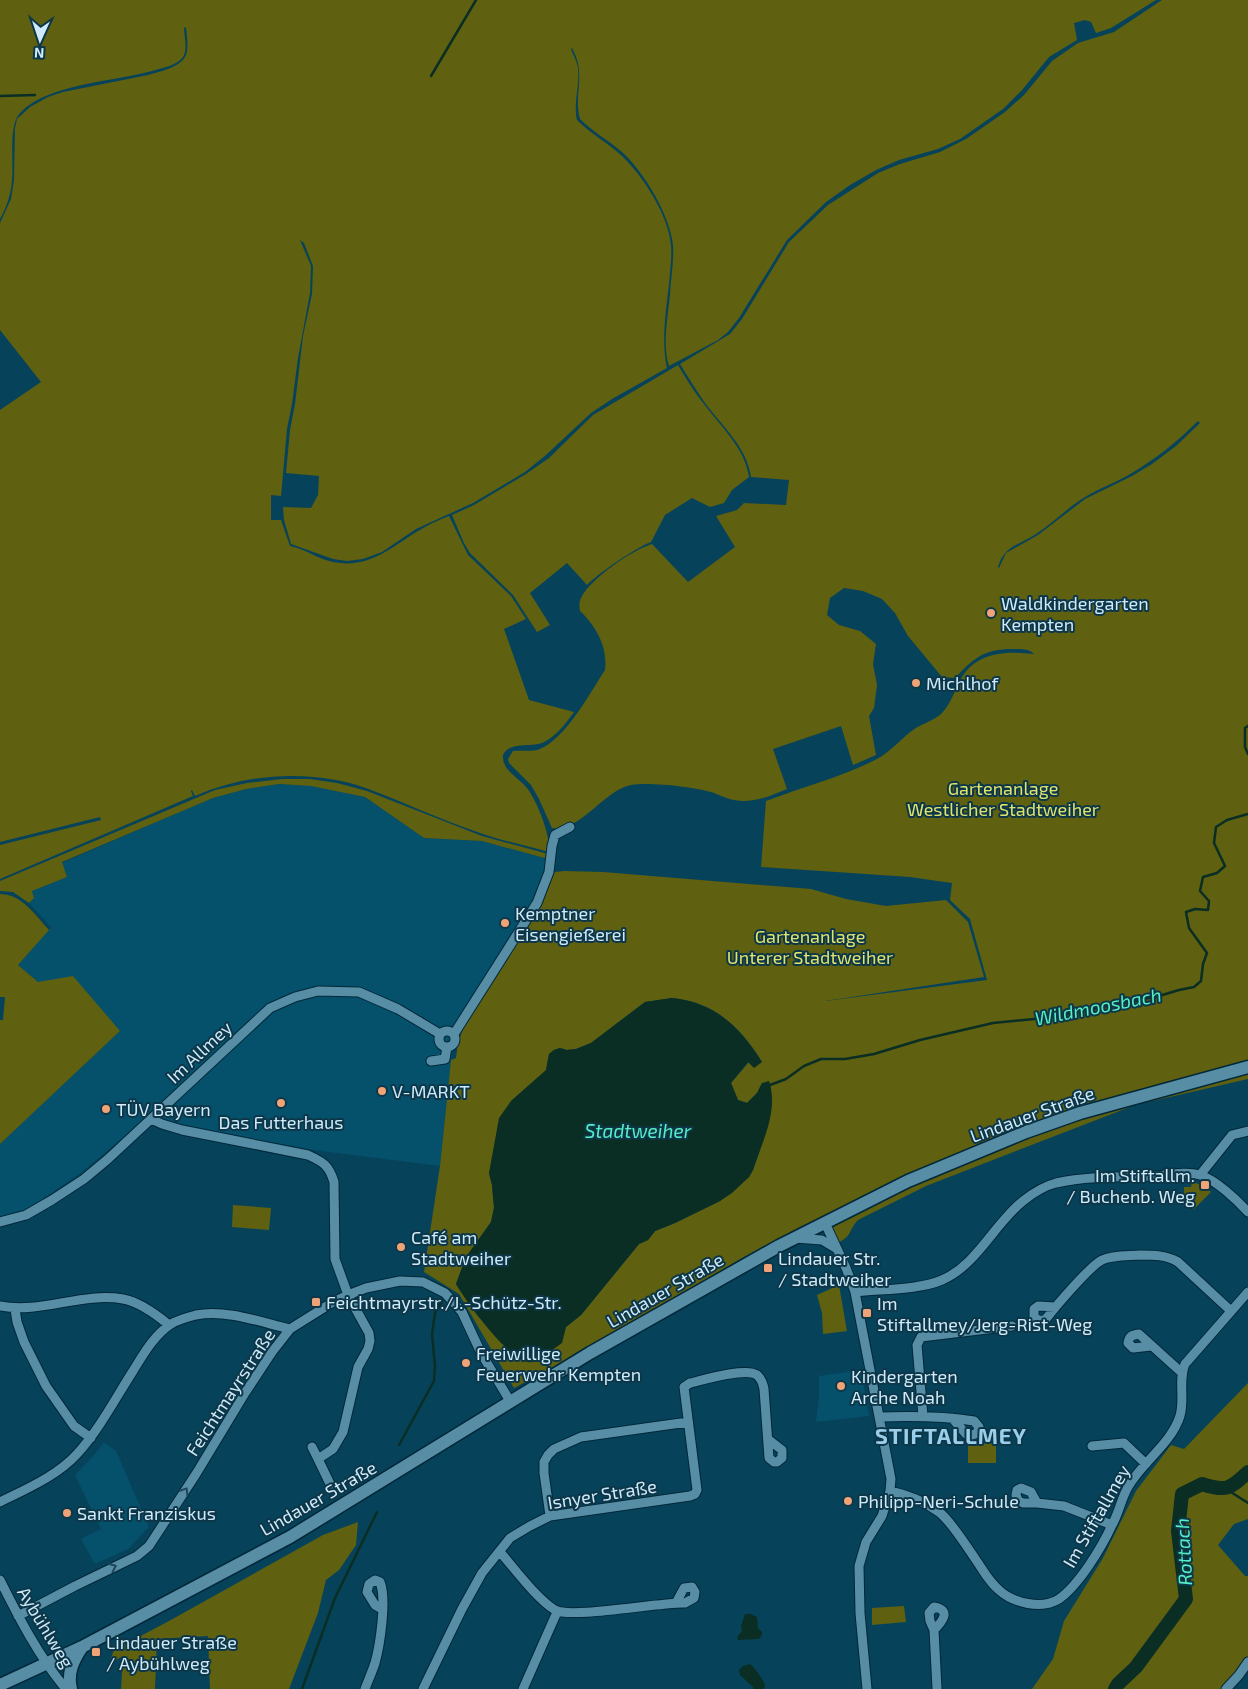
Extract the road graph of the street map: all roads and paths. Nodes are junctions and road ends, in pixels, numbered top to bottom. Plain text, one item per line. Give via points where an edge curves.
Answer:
1 (570, 827) dead end
2 (440, 1034) junction
3 (454, 1034) junction
4 (447, 1047) junction
5 (431, 1061) dead end
6 (1248, 1067) edge
7 (151, 1119) junction
8 (1248, 1131) edge
9 (1200, 1175) junction
10 (1248, 1212) edge
11 (0, 1222) edge
12 (825, 1223) junction
13 (794, 1238) junction
14 (837, 1250) junction
15 (856, 1292) junction
16 (1248, 1292) edge
17 (348, 1295) junction
18 (0, 1306) edge
19 (1055, 1307) dead end
20 (15, 1309) junction
21 (1231, 1311) junction
22 (169, 1325) junction
23 (1012, 1326) dead end
24 (290, 1329) junction
25 (1151, 1346) dead end
26 (1182, 1372) junction
27 (510, 1402) junction
28 (923, 1416) junction
29 (880, 1417) junction
30 (952, 1418) dead end
31 (688, 1422) junction
32 (91, 1438) junction
33 (769, 1440) dead end
34 (1092, 1446) dead end
35 (312, 1447) dead end
36 (318, 1459) junction
37 (1146, 1464) junction
38 (330, 1486) dead end
39 (890, 1491) junction
40 (0, 1502) edge
41 (1037, 1504) dead end
42 (550, 1516) junction
43 (1112, 1525) junction
44 (500, 1552) junction
45 (0, 1580) edge
46 (676, 1603) dead end
47 (382, 1609) dead end
48 (558, 1612) junction
49 (18, 1616) junction
50 (934, 1630) dead end
51 (82, 1647) junction
52 (1248, 1662) edge
53 (47, 1664) junction
54 (0, 1685) edge
55 (66, 1689) edge
56 (71, 1689) edge
57 (365, 1689) edge
58 (423, 1689) edge
59 (523, 1689) edge
60 (867, 1689) edge
61 (937, 1689) edge
62 (1226, 1689) edge

1 - 3 street via 555,835 549,872 537,903
2 - 3 street, Im Allmey via 447,1031
2 - 4 street via 440,1044
2 - 7 street, Im Allmey via 359,992 318,991 295,997 270,1008
3 - 4 street via 455,1041
4 - 5 street via 445,1059
6 - 12 main road, Lindauer Straße via 1098,1108 1026,1132 908,1181
7 - 11 street, Im Allmey via 84,1179 26,1215
7 - 17 street via 182,1130 308,1155 331,1170 335,1260
8 - 9 street via 1232,1135
9 - 10 street via 1232,1195
9 - 15 street via 1054,1183 1021,1202 969,1260 942,1280
12 - 13 main road, Lindauer Straße
12 - 14 street
13 - 14 street via 822,1240
13 - 27 main road, Lindauer Straße
14 - 15 street
15 - 29 street
16 - 21 street
17 - 24 street, Feichtmayrstraße
17 - 27 street, Feichtmayrstraße via 400,1281 423,1282 448,1296 462,1312 481,1353
17 - 36 street via 369,1333 370,1341 358,1367 343,1432 333,1449
18 - 20 street
19 - 21 street via 1102,1260 1152,1255 1178,1262
20 - 22 street via 92,1299 123,1299
20 - 32 street via 24,1342 46,1386 74,1426
21 - 26 street via 1190,1357
22 - 24 street via 196,1315 212,1314
22 - 32 street via 147,1348
23 - 28 street via 921,1337 918,1345
49 -> 24 street, Feichtmayrstraße via 136,1556 149,1546 245,1393
25 - 26 street
26 - 37 street, Im Stiftallmey via 1180,1416 1174,1429
27 - 51 main road, Lindauer Straße via 290,1537
28 - 29 street
28 - 30 street
29 - 39 street
31 - 33 street via 684,1387 746,1372 756,1374 763,1384
31 - 42 street via 581,1437 554,1450 544,1462
31 - 42 street, Isnyer Straße via 695,1494
32 - 40 street via 62,1468
34 - 37 street via 1124,1443
35 - 36 street
36 - 38 street
37 - 43 street, Im Stiftallmey via 1128,1486
39 - 43 street, Im Stiftallmey via 921,1501 940,1513 996,1587 1009,1598 1032,1604 1057,1600 1066,1593 1082,1575
39 - 60 street via 882,1516 866,1542 859,1566
41 - 43 street via 1064,1506
42 - 44 street, Isnyer Straße via 510,1538
44 - 48 street
44 - 58 street, Isnyer Straße via 482,1573
45 - 49 street, Aybühlweg
46 - 48 street
47 - 57 street via 375,1663
48 - 59 street
49 - 53 street, Aybühlweg
50 - 61 street
51 - 53 main road, Lindauer Straße
51 - 56 main road via 70,1668
52 - 62 street
53 - 54 main road, Lindauer Straße
53 - 55 street, Aybühlweg

